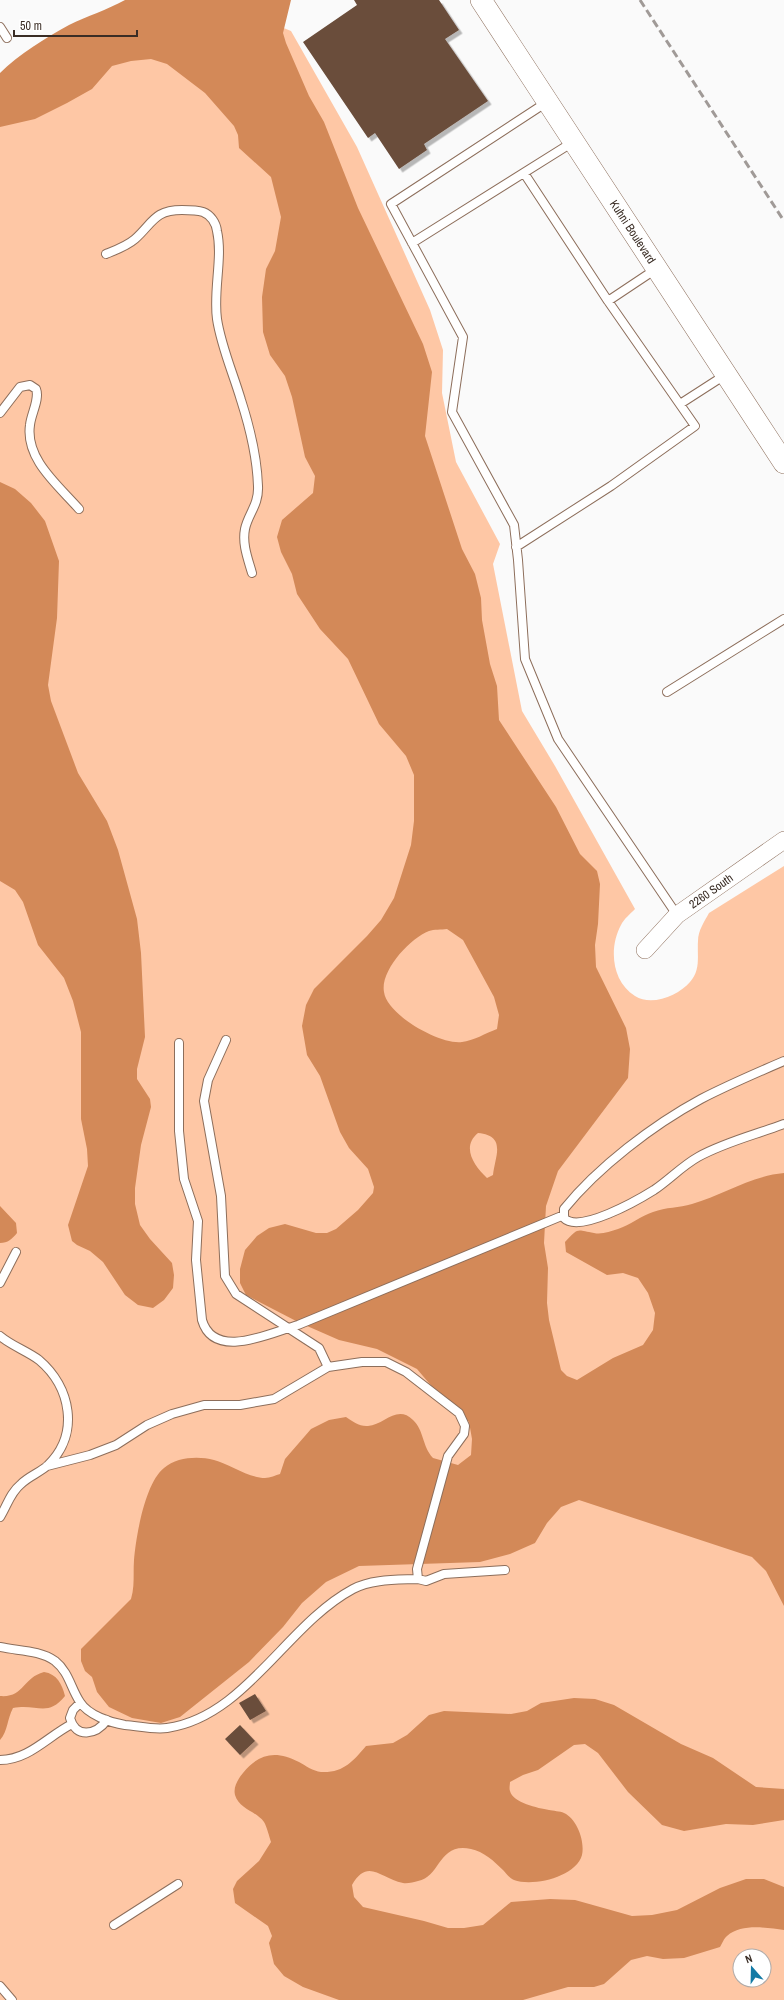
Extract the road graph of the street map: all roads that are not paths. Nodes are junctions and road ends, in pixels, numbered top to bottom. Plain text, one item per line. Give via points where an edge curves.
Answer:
1 (481, 0) edge
2 (0, 27) edge
3 (7, 38) dead end
4 (548, 102) junction
5 (573, 141) junction
6 (524, 173) junction
7 (412, 243) junction
8 (106, 254) dead end
9 (657, 268) junction
10 (608, 301) junction
11 (726, 374) junction
12 (680, 404) junction
13 (0, 413) edge
14 (784, 463) edge
15 (79, 509) dead end
16 (516, 547) junction
17 (252, 573) dead end
18 (784, 619) edge
19 (667, 692) dead end
20 (784, 840) edge
21 (676, 915) junction
22 (645, 950) dead end
23 (226, 1040) dead end
24 (179, 1043) dead end
25 (784, 1062) edge
26 (784, 1124) edge
27 (564, 1215) junction
28 (16, 1252) dead end
29 (0, 1283) edge
30 (289, 1328) junction
31 (0, 1336) edge
32 (328, 1367) junction
33 (62, 1447) junction
34 (71, 1460) junction
35 (48, 1466) junction
36 (0, 1517) edge
37 (506, 1570) dead end
38 (418, 1578) junction
39 (0, 1647) edge
40 (80, 1703) junction
41 (107, 1720) junction
42 (72, 1724) junction
43 (0, 1760) edge
44 (178, 1884) dead end
45 (114, 1925) dead end
46 (0, 1986) edge
47 (12, 2000) edge

1 - 4 street, Kuhni Boulevard
2 - 3 lane
4 - 5 street, Kuhni Boulevard
4 - 7 lane via 391,204
5 - 6 lane
5 - 9 street, Kuhni Boulevard
6 - 7 lane
6 - 10 lane
7 - 16 lane via 462,337 452,412 514,525
8 - 17 lane via 135,239 164,212 203,212 215,223 218,231 217,319 253,439 259,487 244,540
9 - 10 lane
9 - 11 street, Kuhni Boulevard
10 - 12 lane
11 - 12 lane
11 - 14 street, Kuhni Boulevard
12 - 16 lane via 695,426 611,486
13 - 15 lane via 20,387 30,385 36,389 37,396 29,428 31,448 42,467
16 - 21 lane via 525,659 558,739
18 - 19 lane
20 - 21 street, 2260 South
21 - 22 street, 2260 South
23 - 30 lane via 208,1080 204,1101 221,1196 225,1276 236,1294
24 - 30 lane via 179,1131 184,1179 198,1221 196,1260 205,1329 216,1339 224,1342 242,1341
25 - 27 lane via 702,1099 668,1119 585,1185 564,1209
26 - 27 lane via 716,1148 697,1158 655,1189 600,1217 572,1223 567,1221
27 - 30 lane
28 - 29 lane
30 - 32 lane via 319,1348
31 - 33 lane via 38,1360 59,1381 67,1406 68,1422
32 - 34 lane via 274,1399 240,1405 204,1405 172,1414 147,1425 116,1445
32 - 38 lane via 386,1362 406,1372 459,1413 464,1421 464,1434 448,1456 417,1569
33 - 34 lane
33 - 35 lane
34 - 35 lane
35 - 36 lane via 21,1484 9,1499
37 - 38 lane via 444,1574 426,1581
38 - 41 lane via 372,1582 353,1589 323,1609 246,1687 196,1720 165,1729 123,1725
39 - 40 lane via 38,1654 56,1662 66,1674
40 - 41 lane
40 - 42 lane via 71,1713
41 - 42 lane via 98,1729 86,1732 80,1732
42 - 43 lane via 26,1755
44 - 45 lane
46 - 47 lane

